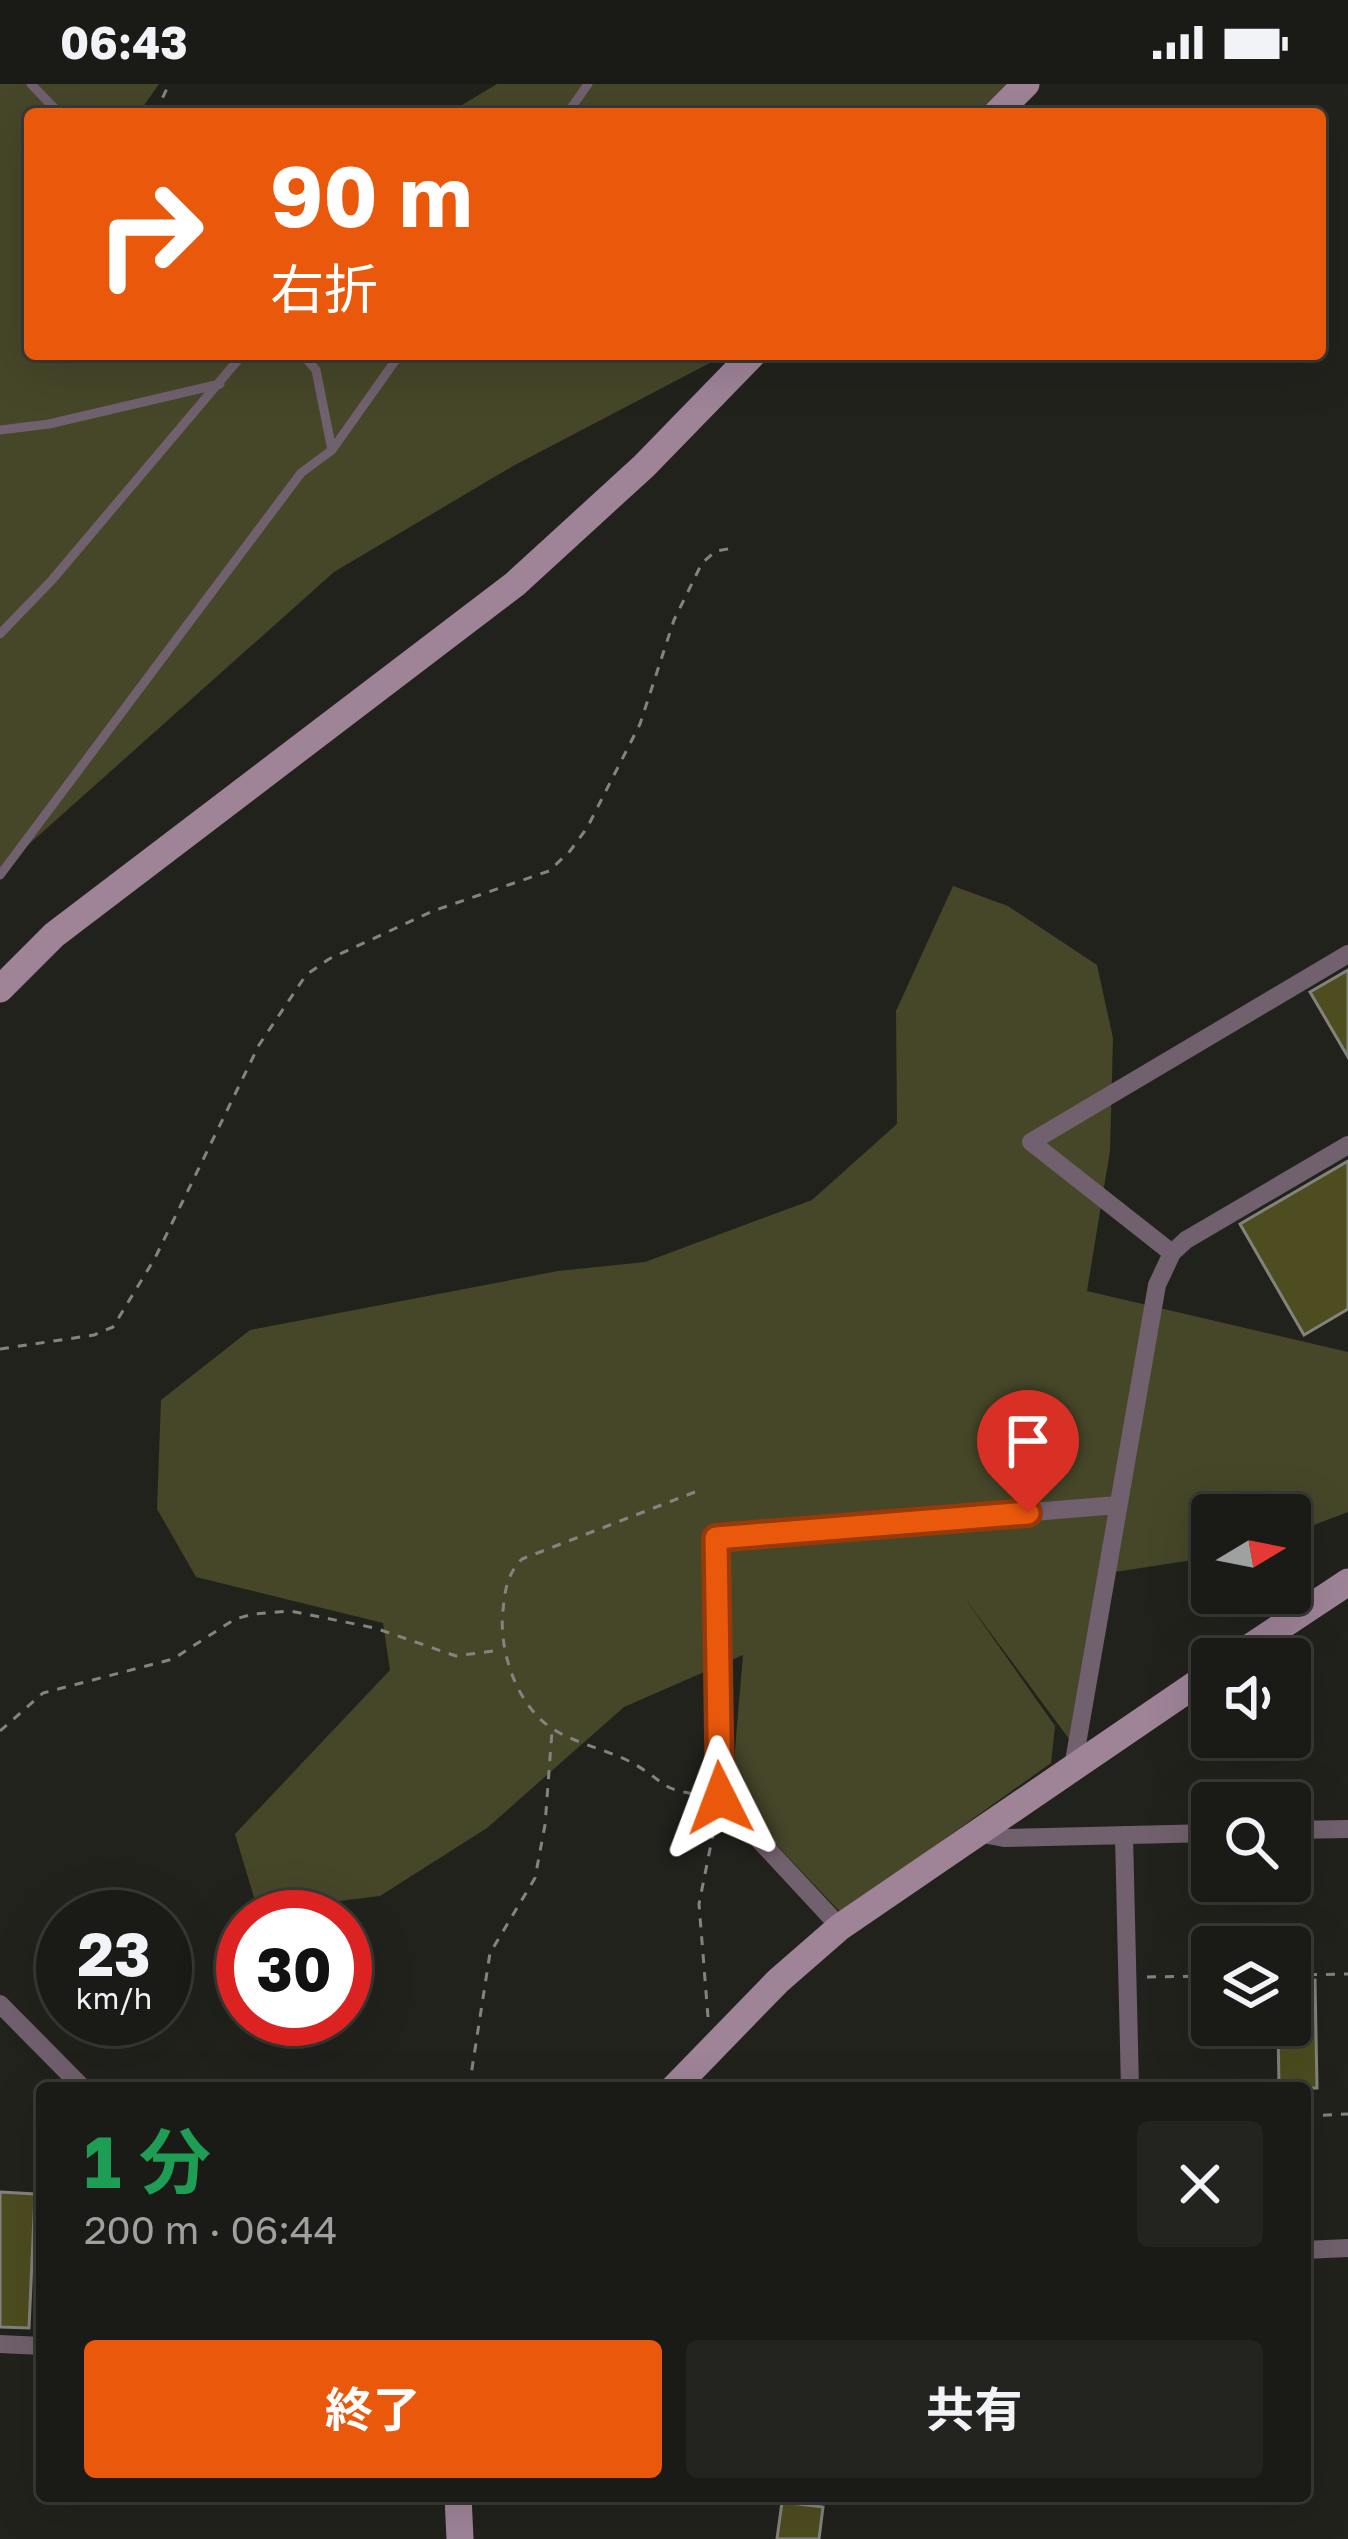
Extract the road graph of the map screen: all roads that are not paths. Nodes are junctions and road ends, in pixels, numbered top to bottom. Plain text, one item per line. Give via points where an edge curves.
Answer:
1 (31, 84) edge
2 (1026, 84) edge
3 (54, 108) edge
4 (1002, 108) edge
5 (238, 360) edge
6 (307, 360) edge
7 (396, 360) edge
8 (747, 360) edge
9 (220, 384) junction
10 (0, 430) edge
11 (332, 450) junction
12 (0, 634) edge
13 (0, 875) edge
14 (1348, 955) edge
15 (0, 989) edge
16 (1348, 1144) edge
17 (1172, 1253) junction
18 (1118, 1505) junction
19 (1348, 1582) edge
20 (1264, 1638) edge
21 (1191, 1686) edge
22 (1072, 1767) junction
23 (1348, 1829) edge
24 (1311, 1830) edge
25 (977, 1833) junction
26 (1191, 1833) edge
27 (1124, 1835) junction
28 (840, 1927) junction
29 (0, 2003) edge
30 (77, 2082) edge
31 (679, 2082) edge
32 (1130, 2082) edge
33 (1348, 2248) edge
34 (1311, 2250) edge
35 (0, 2344) edge
36 (36, 2346) edge
37 (458, 2502) edge
38 (460, 2539) edge

1 - 3 lane
2 - 4 street
5 - 9 lane
6 - 11 lane
7 - 11 lane
8 - 15 street via 515,584 53,935
9 - 10 lane
9 - 12 lane
11 - 13 lane via 302,473
14 - 17 street via 1031,1142
16 - 17 street
17 - 18 street via 1150,1313
18 - 22 street
18 - 28 street via 716,1538 720,1798
19 - 20 street
21 - 22 street
22 - 25 street
23 - 24 street
25 - 27 street
25 - 28 street
26 - 27 street
27 - 32 street
28 - 31 street
29 - 30 street
33 - 34 street
35 - 36 street
37 - 38 street

